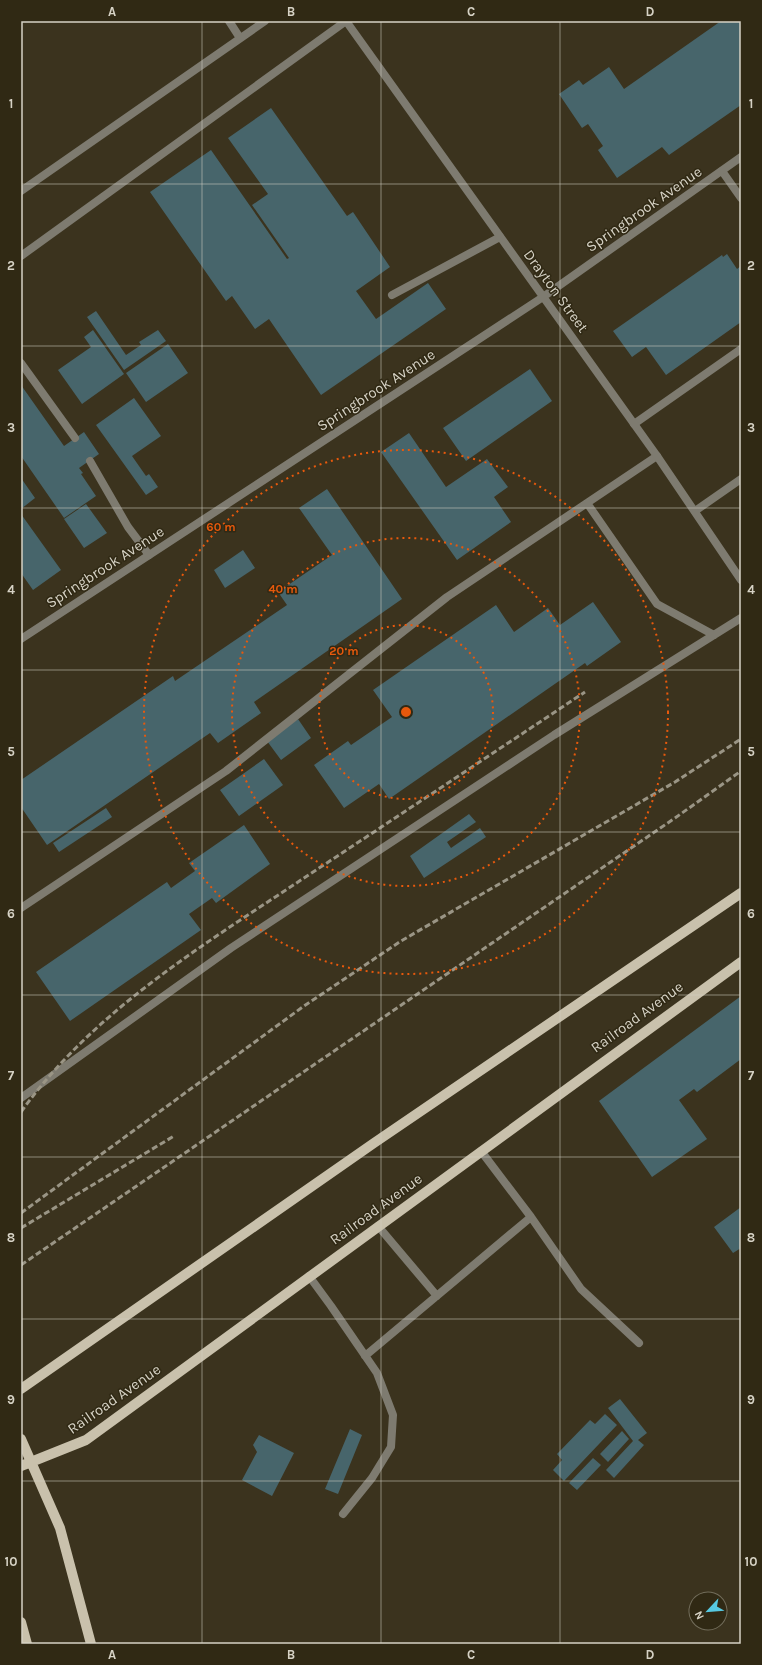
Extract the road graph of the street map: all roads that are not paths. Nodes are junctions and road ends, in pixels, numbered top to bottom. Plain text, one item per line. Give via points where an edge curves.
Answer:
1 (228, 21) edge
2 (264, 21) edge
3 (346, 21) edge
4 (240, 38) junction
5 (741, 157) edge
6 (722, 171) junction
7 (21, 191) edge
8 (741, 198) edge
9 (500, 237) junction
10 (21, 256) edge
11 (392, 295) dead end
12 (543, 297) junction
13 (741, 349) edge
14 (21, 363) edge
15 (634, 424) junction
16 (75, 438) dead end
17 (657, 456) junction
18 (90, 460) dead end
19 (741, 479) edge
20 (587, 503) junction
21 (695, 511) junction
22 (148, 555) junction
23 (741, 580) edge
24 (741, 618) edge
25 (714, 635) junction
26 (21, 639) edge
27 (741, 893) edge
28 (21, 908) edge
29 (741, 962) edge
30 (21, 1098) edge
31 (481, 1151) junction
32 (531, 1217) junction
33 (378, 1226) junction
34 (309, 1276) junction
35 (437, 1296) junction
36 (639, 1343) dead end
37 (365, 1356) junction
38 (21, 1389) edge
39 (21, 1438) edge
40 (32, 1463) junction
41 (21, 1466) edge
42 (343, 1514) dead end
43 (21, 1622) edge
44 (27, 1644) edge
45 (91, 1644) edge

1 - 4 street
2 - 4 street
3 - 9 street, Drayton Street
3 - 10 street
4 - 7 street
5 - 6 street, Springbrook Avenue
6 - 8 street
6 - 12 street, Springbrook Avenue
9 - 11 street
9 - 12 street, Drayton Street
12 - 15 street, Drayton Street
12 - 22 street, Springbrook Avenue
13 - 15 street
14 - 16 street
15 - 17 street, Drayton Street
17 - 20 street
17 - 21 street, Drayton Street
18 - 22 street via 128,527
19 - 21 street
20 - 25 street via 657,604
20 - 28 street via 447,597 226,772
21 - 23 street, Drayton Street
22 - 26 street, Springbrook Avenue
24 - 25 street
25 - 30 street via 554,735 231,948
27 - 38 main road via 374,1143
29 - 31 main road, Railroad Avenue
31 - 32 street
31 - 33 main road, Railroad Avenue
32 - 35 street
32 - 36 street via 581,1289
33 - 34 main road, Railroad Avenue
33 - 35 street
34 - 37 street
34 - 40 main road, Railroad Avenue via 86,1440
35 - 37 street
37 - 42 street via 377,1373 393,1415 391,1447 372,1478
39 - 40 main road
40 - 41 main road, Railroad Avenue
40 - 45 main road via 60,1528
43 - 44 main road

